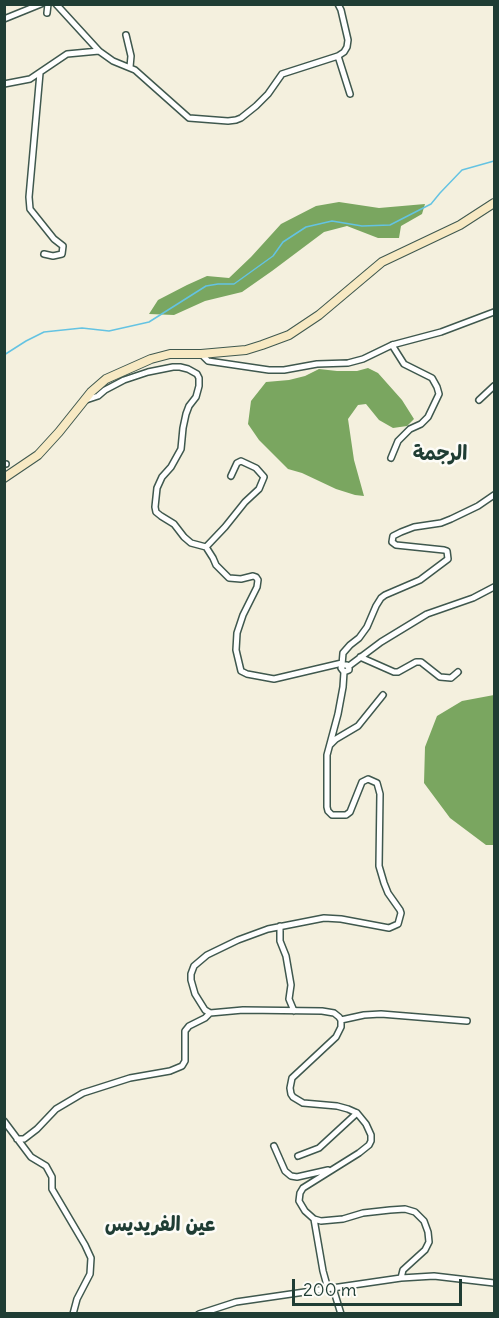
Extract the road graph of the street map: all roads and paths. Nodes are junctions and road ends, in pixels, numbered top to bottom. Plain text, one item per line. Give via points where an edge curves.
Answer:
1 (41, 4) edge
2 (48, 4) edge
3 (56, 4) edge
4 (338, 4) edge
5 (47, 13) dead end
6 (4, 19) edge
7 (126, 35) dead end
8 (99, 51) junction
9 (338, 56) junction
10 (130, 67) junction
11 (40, 73) junction
12 (4, 84) edge
13 (350, 94) dead end
14 (495, 203) edge
15 (44, 254) dead end
16 (494, 314) edge
17 (392, 345) junction
18 (201, 354) junction
19 (495, 386) edge
20 (479, 400) dead end
21 (84, 401) junction
22 (391, 458) dead end
23 (231, 476) dead end
24 (4, 478) edge
25 (495, 495) edge
26 (206, 547) junction
27 (495, 588) edge
28 (360, 657) junction
29 (344, 667) junction
30 (458, 672) dead end
31 (382, 695) dead end
32 (328, 746) junction
33 (280, 926) junction
34 (294, 1011) junction
35 (210, 1013) junction
36 (341, 1020) junction
37 (467, 1020) dead end
38 (357, 1113) junction
39 (4, 1121) edge
40 (17, 1139) junction
41 (274, 1146) dead end
42 (298, 1156) dead end
43 (332, 1169) junction
44 (314, 1219) junction
45 (401, 1278) junction
46 (495, 1283) edge
47 (330, 1288) junction
48 (73, 1314) edge
49 (200, 1314) edge
50 (342, 1314) edge

1 - 6 street
2 - 5 street
3 - 8 street
4 - 9 street via 348,40
7 - 10 street
8 - 10 street
8 - 11 street via 67,54
9 - 10 street via 282,74 248,113 228,121 189,118
9 - 13 street
11 - 12 street
11 - 15 street via 30,209 63,246 62,254
14 - 18 main road via 460,225 382,262 319,315 289,334 246,350
16 - 17 street
17 - 18 street via 355,362 317,363 284,370 208,361
17 - 22 street via 404,364 432,378 439,394 428,417 398,441
18 - 21 main road via 151,358 106,379
19 - 20 street
21 - 24 main road via 38,455
21 - 26 street via 148,372 180,367 196,374 199,386 186,414 181,449 159,481 155,507 191,543
23 - 26 street via 241,461 264,477 259,489
25 - 29 street via 451,519 393,536 396,545 444,550 448,559 420,580 381,598 367,627 343,653
26 - 29 street via 229,578 253,576 258,580 237,633 241,671 274,679
27 - 28 street via 427,614
28 - 29 street
28 - 30 street via 394,672 416,662 447,679
29 - 32 street via 338,714
31 - 32 street via 358,726
32 - 33 street via 329,813 339,816 350,812 366,779 375,781 379,787 379,866 388,893 400,910 399,921 389,928 324,918
33 - 34 street
33 - 35 street via 223,946 194,966 191,980 195,994
34 - 35 street
34 - 36 street via 329,1011
35 - 40 street via 185,1031 182,1066 83,1093 56,1109 24,1139
36 - 37 street via 381,1014
36 - 38 street via 336,1037 292,1078 290,1088 293,1097 303,1103 348,1108
38 - 42 street via 319,1148
38 - 43 street via 371,1134 369,1145
39 - 40 street
40 - 48 street via 31,1157 46,1166 52,1177 52,1189 91,1258 90,1275
41 - 43 street via 291,1176
43 - 44 street via 300,1193 304,1211
44 - 45 street via 331,1221 398,1209 415,1212 424,1221 429,1242 403,1270
44 - 47 street via 322,1270
45 - 46 street via 446,1276
45 - 47 street
47 - 49 street via 236,1302
47 - 50 street

